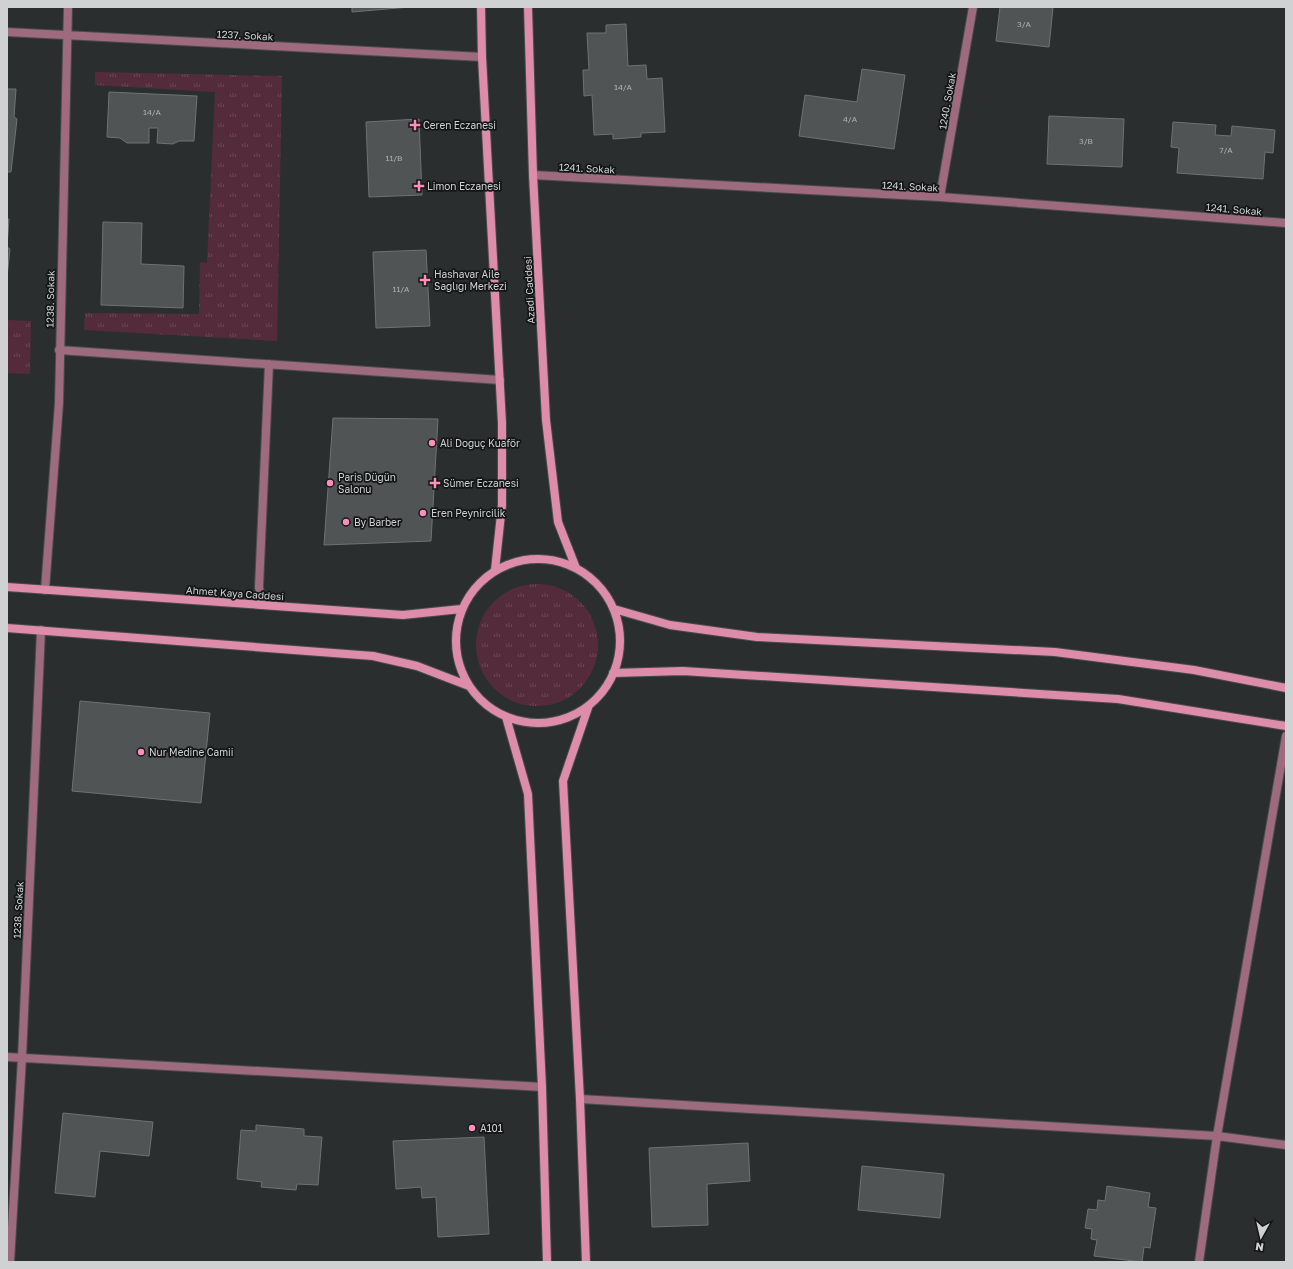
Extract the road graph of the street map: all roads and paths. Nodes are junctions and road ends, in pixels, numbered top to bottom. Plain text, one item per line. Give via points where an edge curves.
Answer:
1 (68, 7) edge
2 (481, 7) edge
3 (528, 7) edge
4 (973, 7) edge
5 (7, 32) edge
6 (66, 36) junction
7 (482, 57) junction
8 (533, 175) junction
9 (940, 197) junction
10 (1286, 223) edge
11 (59, 350) junction
12 (269, 364) junction
13 (500, 380) junction
14 (576, 568) junction
15 (495, 570) junction
16 (7, 587) edge
17 (45, 590) junction
18 (262, 605) junction
19 (614, 609) junction
20 (461, 610) junction
21 (7, 628) edge
22 (41, 630) junction
23 (613, 673) junction
24 (469, 686) junction
25 (1286, 688) edge
26 (589, 705) junction
27 (506, 717) junction
28 (1286, 726) edge
29 (1286, 736) edge
30 (7, 1058) edge
31 (22, 1058) junction
32 (542, 1088) junction
33 (580, 1099) junction
34 (1217, 1136) junction
35 (1286, 1145) edge
36 (10, 1262) edge
37 (547, 1262) edge
38 (586, 1262) edge
39 (1199, 1262) edge

1 - 6 street, 1238. Sokak
2 - 7 main road
3 - 8 main road, Azadi Caddesi
4 - 9 street, 1240. Sokak
5 - 6 street, 1237. Sokak
6 - 7 street, 1237. Sokak
6 - 11 street, 1238. Sokak
7 - 13 main road
8 - 9 street, 1241. Sokak
8 - 14 main road, Azadi Caddesi via 546,420 558,522
9 - 10 street, 1241. Sokak
11 - 12 street
11 - 17 street, 1238. Sokak via 59,403
12 - 13 street
12 - 18 street via 259,587
13 - 15 main road via 502,505
14 - 15 main road via 550,559 528,559
14 - 19 main road via 598,585
15 - 20 main road via 475,587
16 - 17 main road, Ahmet Kaya Caddesi
17 - 18 main road, Ahmet Kaya Caddesi
18 - 20 main road, Ahmet Kaya Caddesi via 402,615
19 - 23 main road via 619,630 619,652
19 - 25 main road via 670,625 757,637 1055,652 1194,670
20 - 24 main road via 455,636 458,662
21 - 22 main road
22 - 24 main road via 373,656 417,666
22 - 31 street, 1238. Sokak
23 - 26 main road via 603,690
23 - 28 main road via 683,670 1118,699
24 - 27 main road via 486,704
26 - 27 main road via 570,716 549,722 527,722
26 - 33 main road via 563,780
27 - 32 main road via 528,794
29 - 34 street
30 - 31 street
31 - 32 street
31 - 36 street, 1238. Sokak
32 - 37 main road
33 - 34 street
33 - 38 main road
34 - 35 street
34 - 39 street

